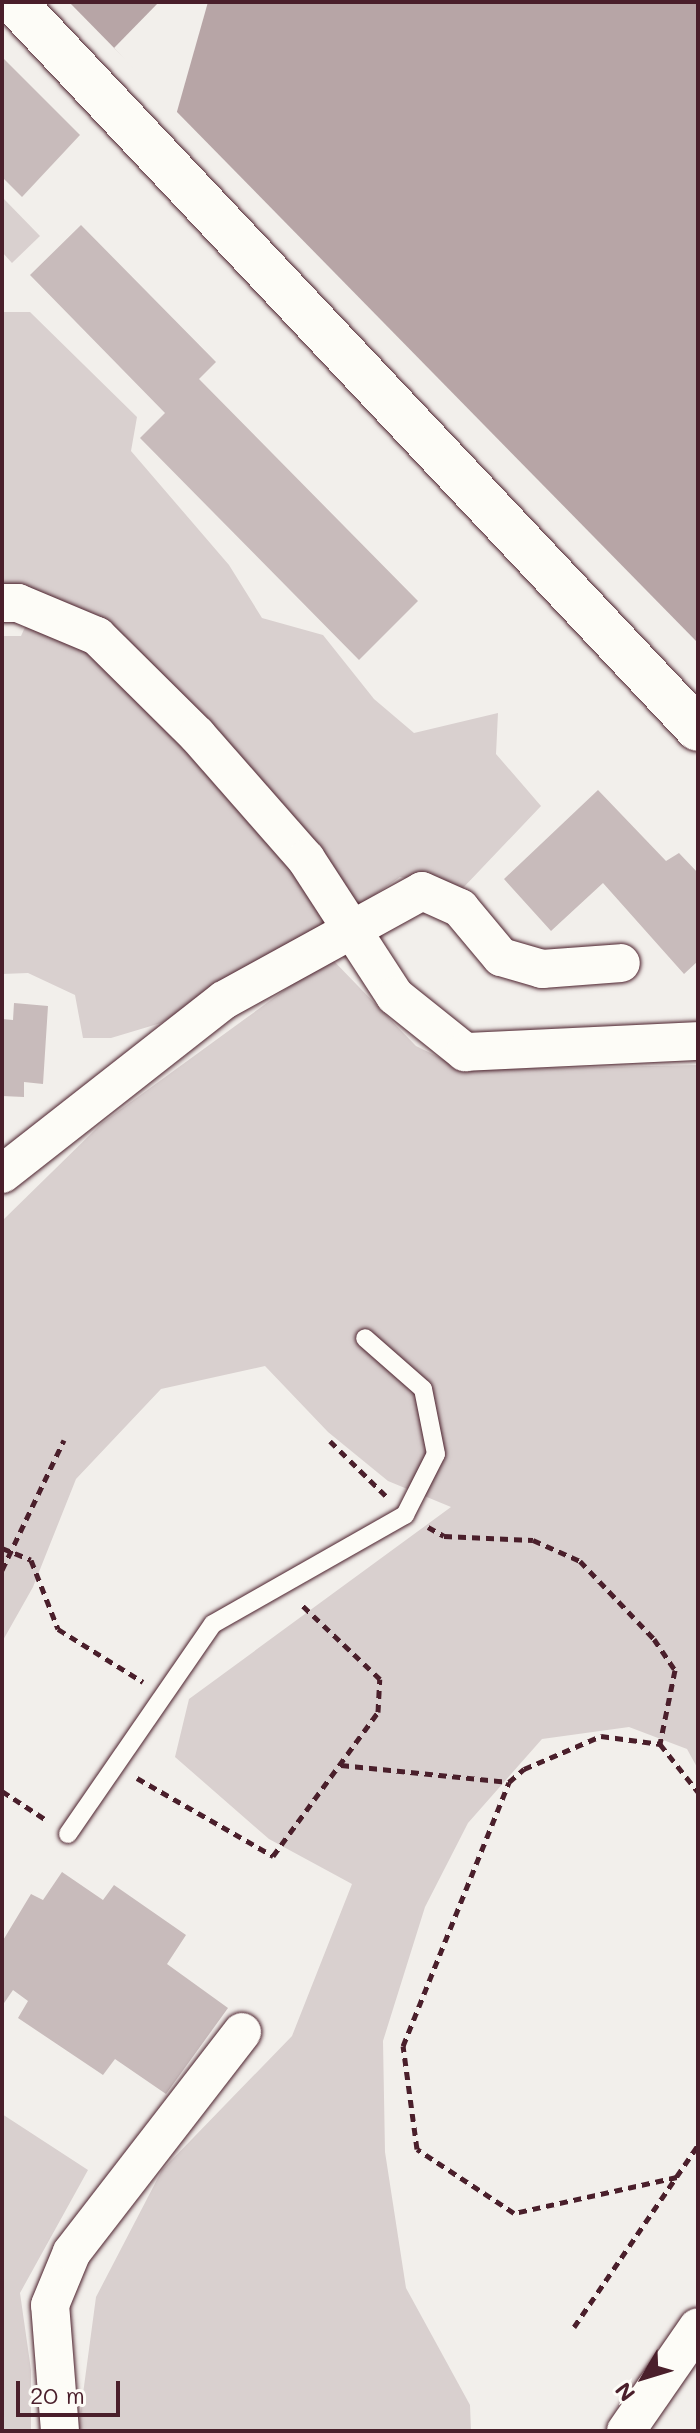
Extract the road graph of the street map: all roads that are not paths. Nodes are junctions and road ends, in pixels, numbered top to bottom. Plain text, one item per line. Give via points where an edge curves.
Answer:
1 (14, 2) edge
2 (2, 603) edge
3 (698, 729) edge
4 (350, 926) junction
5 (621, 963) dead end
6 (698, 1041) edge
7 (2, 1174) edge
8 (365, 1338) dead end
9 (68, 1834) road end
10 (242, 2032) dead end
11 (698, 2327) edge
12 (60, 2431) edge
13 (626, 2431) edge

1 - 3 street
2 - 4 street via 18,603 97,636 197,735 306,859
4 - 5 street via 422,891 460,908 501,957 542,969
4 - 6 street via 395,996 465,1052
4 - 7 street via 224,1000
8 - 9 lane via 423,1389 436,1454 405,1515 213,1624
10 - 12 street via 72,2252 50,2305
11 - 13 street

